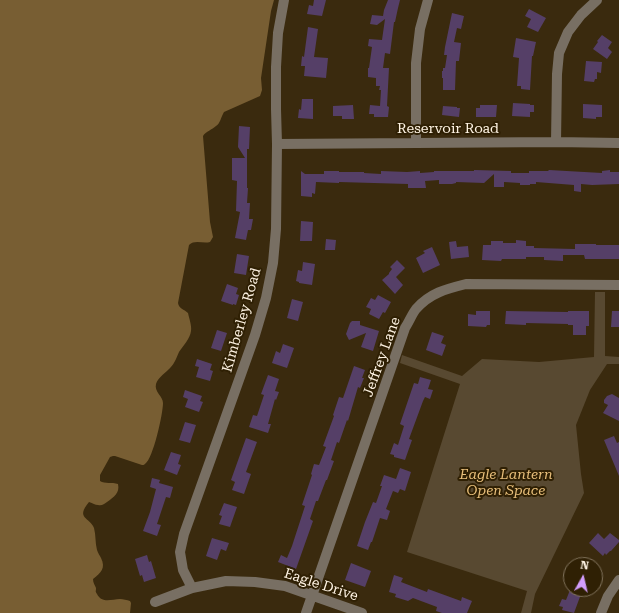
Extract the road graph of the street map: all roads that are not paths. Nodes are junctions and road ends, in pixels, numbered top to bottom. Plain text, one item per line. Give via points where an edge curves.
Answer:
1 (284, 0) edge
2 (428, 0) edge
3 (597, 0) edge
4 (556, 142) junction
5 (416, 143) junction
6 (619, 143) edge
7 (277, 144) junction
8 (619, 285) edge
9 (619, 580) edge
10 (192, 588) junction
11 (313, 596) junction
12 (155, 602) dead end
13 (306, 613) edge
14 (362, 613) edge
15 (601, 613) edge

1 - 7 street, Kimberley Road via 278,33
2 - 5 street via 420,29 416,63
3 - 4 street via 568,32 560,53 557,74
4 - 5 street, Reservoir Road
4 - 6 street, Reservoir Road
5 - 7 street, Reservoir Road
7 - 10 street, Kimberley Road via 276,229 266,298 180,552 183,570
8 - 11 street, Jeffrey Lane via 466,284 427,298 415,310 405,328
9 - 15 street
10 - 11 street, Eagle Drive via 226,581 255,582 285,586
10 - 12 street, Eagle Drive
11 - 13 street, Jeffrey Lane
11 - 14 street, Eagle Drive

